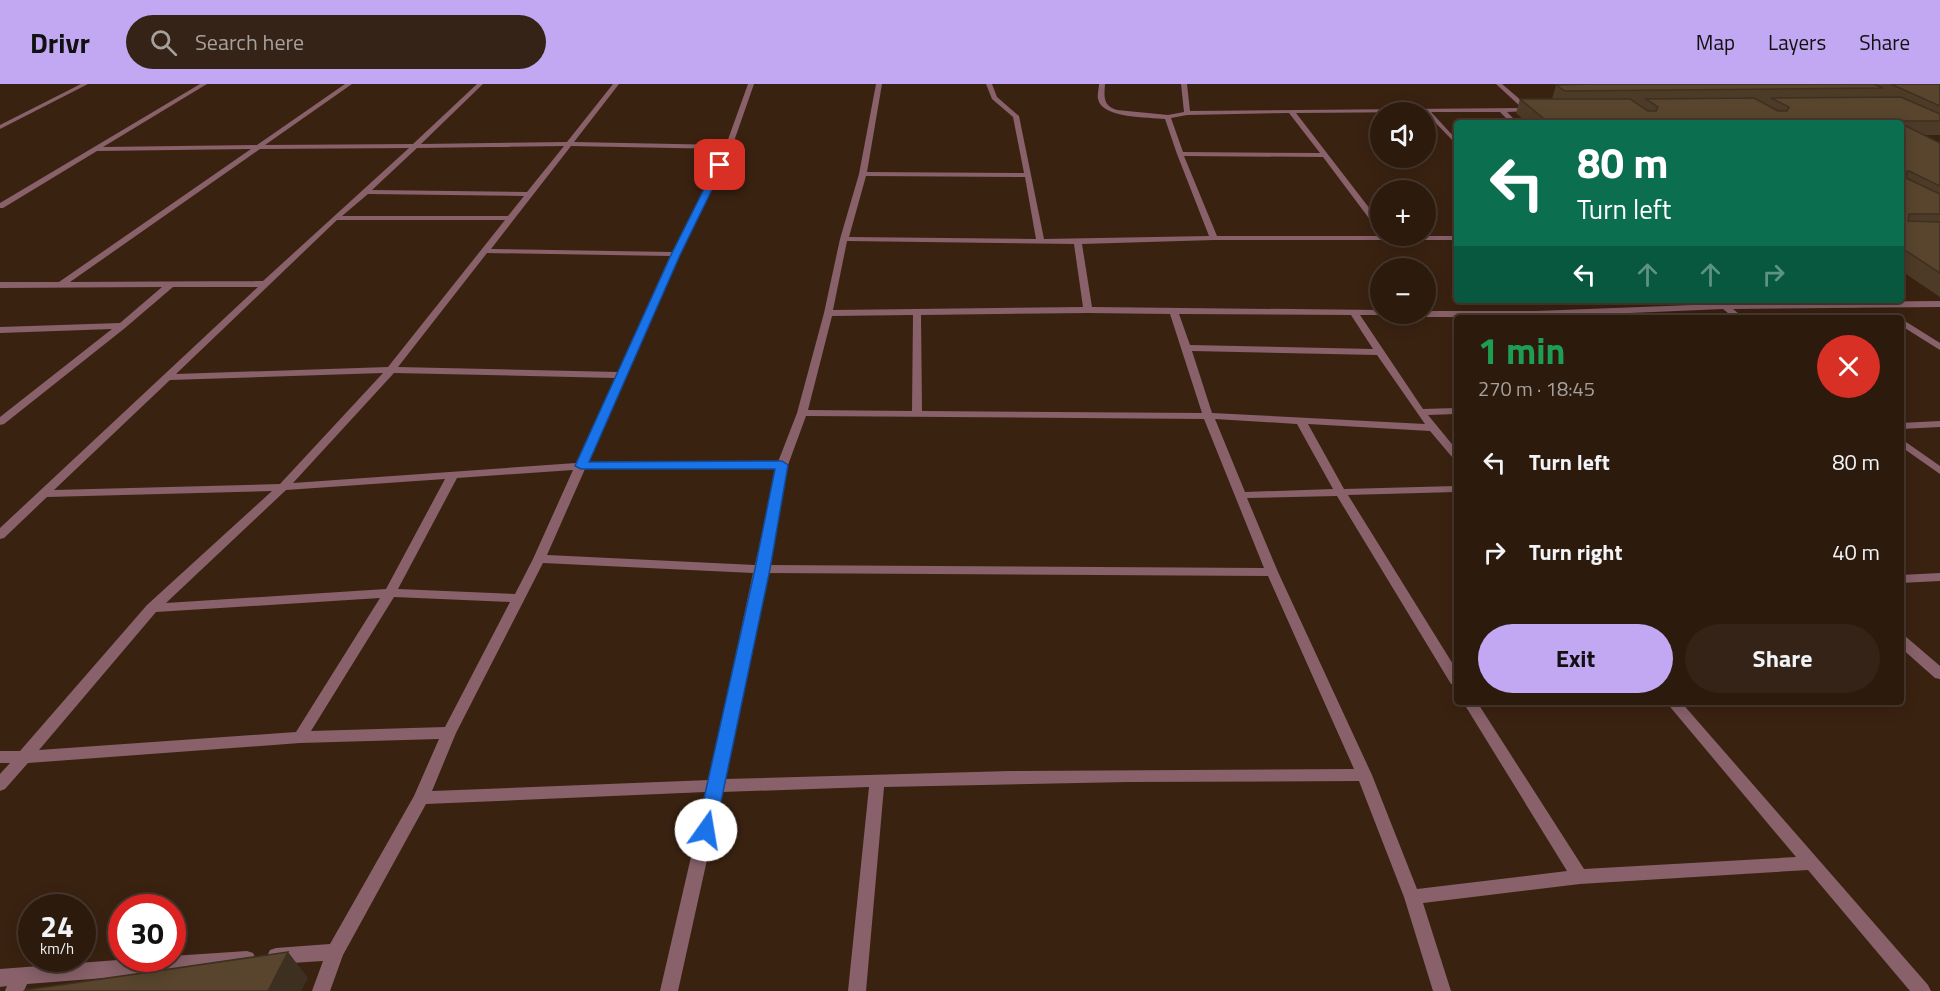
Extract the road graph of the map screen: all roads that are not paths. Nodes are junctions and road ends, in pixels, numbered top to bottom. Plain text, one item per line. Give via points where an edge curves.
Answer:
1 (86, 84) edge
2 (204, 84) edge
3 (349, 84) edge
4 (480, 84) edge
5 (616, 84) edge
6 (751, 84) edge
7 (879, 84) edge
8 (989, 84) edge
9 (1102, 84) edge
10 (1184, 84) edge
11 (1499, 84) edge
12 (1370, 110) edge
13 (1436, 110) edge
14 (1501, 110) junction
15 (1528, 110) junction
16 (1539, 110) edge
17 (1291, 111) junction
18 (1187, 113) junction
19 (1168, 117) junction
20 (1512, 120) edge
21 (1436, 121) edge
22 (0, 127) edge
23 (1454, 140) edge
24 (570, 144) junction
25 (260, 147) junction
26 (413, 147) junction
27 (729, 147) junction
28 (97, 149) junction
29 (1180, 154) junction
30 (1325, 154) junction
31 (863, 174) junction
32 (1028, 175) junction
33 (366, 192) junction
34 (531, 194) junction
35 (0, 206) edge
36 (1370, 214) edge
37 (334, 218) junction
38 (510, 218) junction
39 (1370, 237) edge
40 (1214, 238) junction
41 (1436, 238) edge
42 (1454, 238) edge
43 (843, 239) junction
44 (1041, 242) junction
45 (1078, 242) junction
46 (483, 252) junction
47 (675, 255) junction
48 (62, 284) junction
49 (171, 284) junction
50 (266, 284) junction
51 (3, 287) edge
52 (1720, 303) edge
53 (1874, 303) edge
54 (1904, 303) edge
55 (1940, 304) edge
56 (1088, 310) junction
57 (1174, 310) junction
58 (828, 313) junction
59 (917, 313) junction
60 (1354, 313) junction
61 (1370, 313) edge
62 (1436, 315) edge
63 (1468, 315) edge
64 (1552, 315) edge
65 (1736, 315) edge
66 (1892, 315) edge
67 (1904, 324) edge
68 (122, 326) junction
69 (0, 330) edge
70 (1940, 347) edge
71 (1186, 348) junction
72 (1377, 352) junction
73 (391, 370) junction
74 (622, 375) junction
75 (169, 377) junction
76 (1420, 411) junction
77 (1454, 411) edge
78 (802, 413) junction
79 (917, 415) junction
80 (1208, 416) junction
81 (0, 422) edge
82 (1300, 422) junction
83 (1940, 424) edge
84 (1904, 426) edge
85 (1432, 428) junction
86 (1904, 444) edge
87 (1454, 453) edge
88 (782, 465) junction
89 (581, 466) junction
90 (1940, 471) edge
91 (453, 475) junction
92 (283, 487) junction
93 (1454, 489) edge
94 (1341, 493) junction
95 (43, 494) junction
96 (1242, 495) junction
97 (0, 535) edge
98 (540, 559) junction
99 (762, 569) junction
100 (1272, 572) junction
101 (1940, 577) edge
102 (1904, 579) edge
103 (390, 593) junction
104 (518, 598) junction
105 (152, 608) junction
106 (1904, 642) edge
107 (1940, 674) edge
108 (1454, 677) edge
109 (1472, 705) edge
110 (1675, 705) edge
111 (449, 733) junction
112 (300, 737) junction
113 (0, 757) edge
114 (23, 758) junction
115 (1364, 776) junction
116 (877, 782) junction
117 (717, 784) junction
118 (0, 785) edge
119 (421, 798) junction
120 (1813, 863) junction
121 (1580, 877) junction
122 (1412, 897) junction
123 (335, 952) junction
124 (0, 978) edge
125 (18, 984) edge
126 (321, 991) edge
127 (669, 991) edge
128 (857, 991) edge
129 (1442, 991) edge
130 (1922, 991) edge

1 - 22 street
2 - 28 street
3 - 25 street
4 - 26 street
5 - 24 street
6 - 27 street
7 - 31 street
8 - 32 street via 994,98 1016,116
9 - 19 street via 1101,100 1107,109
10 - 18 street
11 - 15 street
12 - 17 street
13 - 14 street
14 - 15 street
14 - 20 street
15 - 16 street
17 - 18 street
17 - 30 street
18 - 19 street
19 - 29 street
21 - 23 street
24 - 26 street
24 - 27 street
24 - 34 street
25 - 26 street
25 - 28 street
25 - 48 street
26 - 33 street
27 - 47 street
28 - 35 street
29 - 30 street
29 - 40 street
30 - 36 street
31 - 32 street
31 - 43 street
32 - 44 street
33 - 34 street
33 - 37 street
34 - 38 street
37 - 38 street
37 - 50 street
38 - 46 street
39 - 40 street
40 - 45 street
41 - 42 street
43 - 44 street
43 - 58 street
44 - 45 street
45 - 56 street
46 - 47 street
46 - 73 street
47 - 74 street
48 - 49 street
48 - 51 street
49 - 50 street
49 - 68 street
50 - 75 street
52 - 64 street
52 - 65 street
53 - 66 street
54 - 55 street
56 - 57 street
56 - 59 street
57 - 60 street
57 - 71 street
58 - 59 street
58 - 78 street
59 - 79 street
60 - 61 street
60 - 72 street
62 - 63 street
67 - 70 street
68 - 69 street
68 - 81 street
71 - 72 street
71 - 80 street
72 - 76 street
73 - 74 street
73 - 75 street
73 - 92 street
74 - 89 street
75 - 95 street
76 - 77 street
76 - 85 street
78 - 79 street
78 - 88 street
79 - 80 street
80 - 82 street
80 - 96 street
82 - 85 street
82 - 94 street
83 - 84 street
85 - 87 street
86 - 90 street
88 - 89 street
88 - 99 street
89 - 91 street
89 - 98 street
91 - 92 street
91 - 103 street
92 - 95 street
92 - 105 street
93 - 94 street
94 - 96 street
94 - 108 street
95 - 97 street
96 - 100 street
98 - 99 street
98 - 104 street
99 - 100 street
99 - 117 street
100 - 115 street
101 - 102 street
103 - 104 street
103 - 105 street
103 - 112 street
104 - 111 street
105 - 114 street
106 - 107 street
109 - 121 street
110 - 120 street
111 - 112 street
111 - 119 street
112 - 114 street
113 - 114 street
114 - 118 street
115 - 116 street via 1184,774
115 - 122 street
116 - 117 street
116 - 128 street
117 - 119 street
117 - 127 street
119 - 123 street
120 - 121 street
120 - 130 street
121 - 122 street
122 - 129 street
123 - 125 street
123 - 126 street
124 - 125 street

